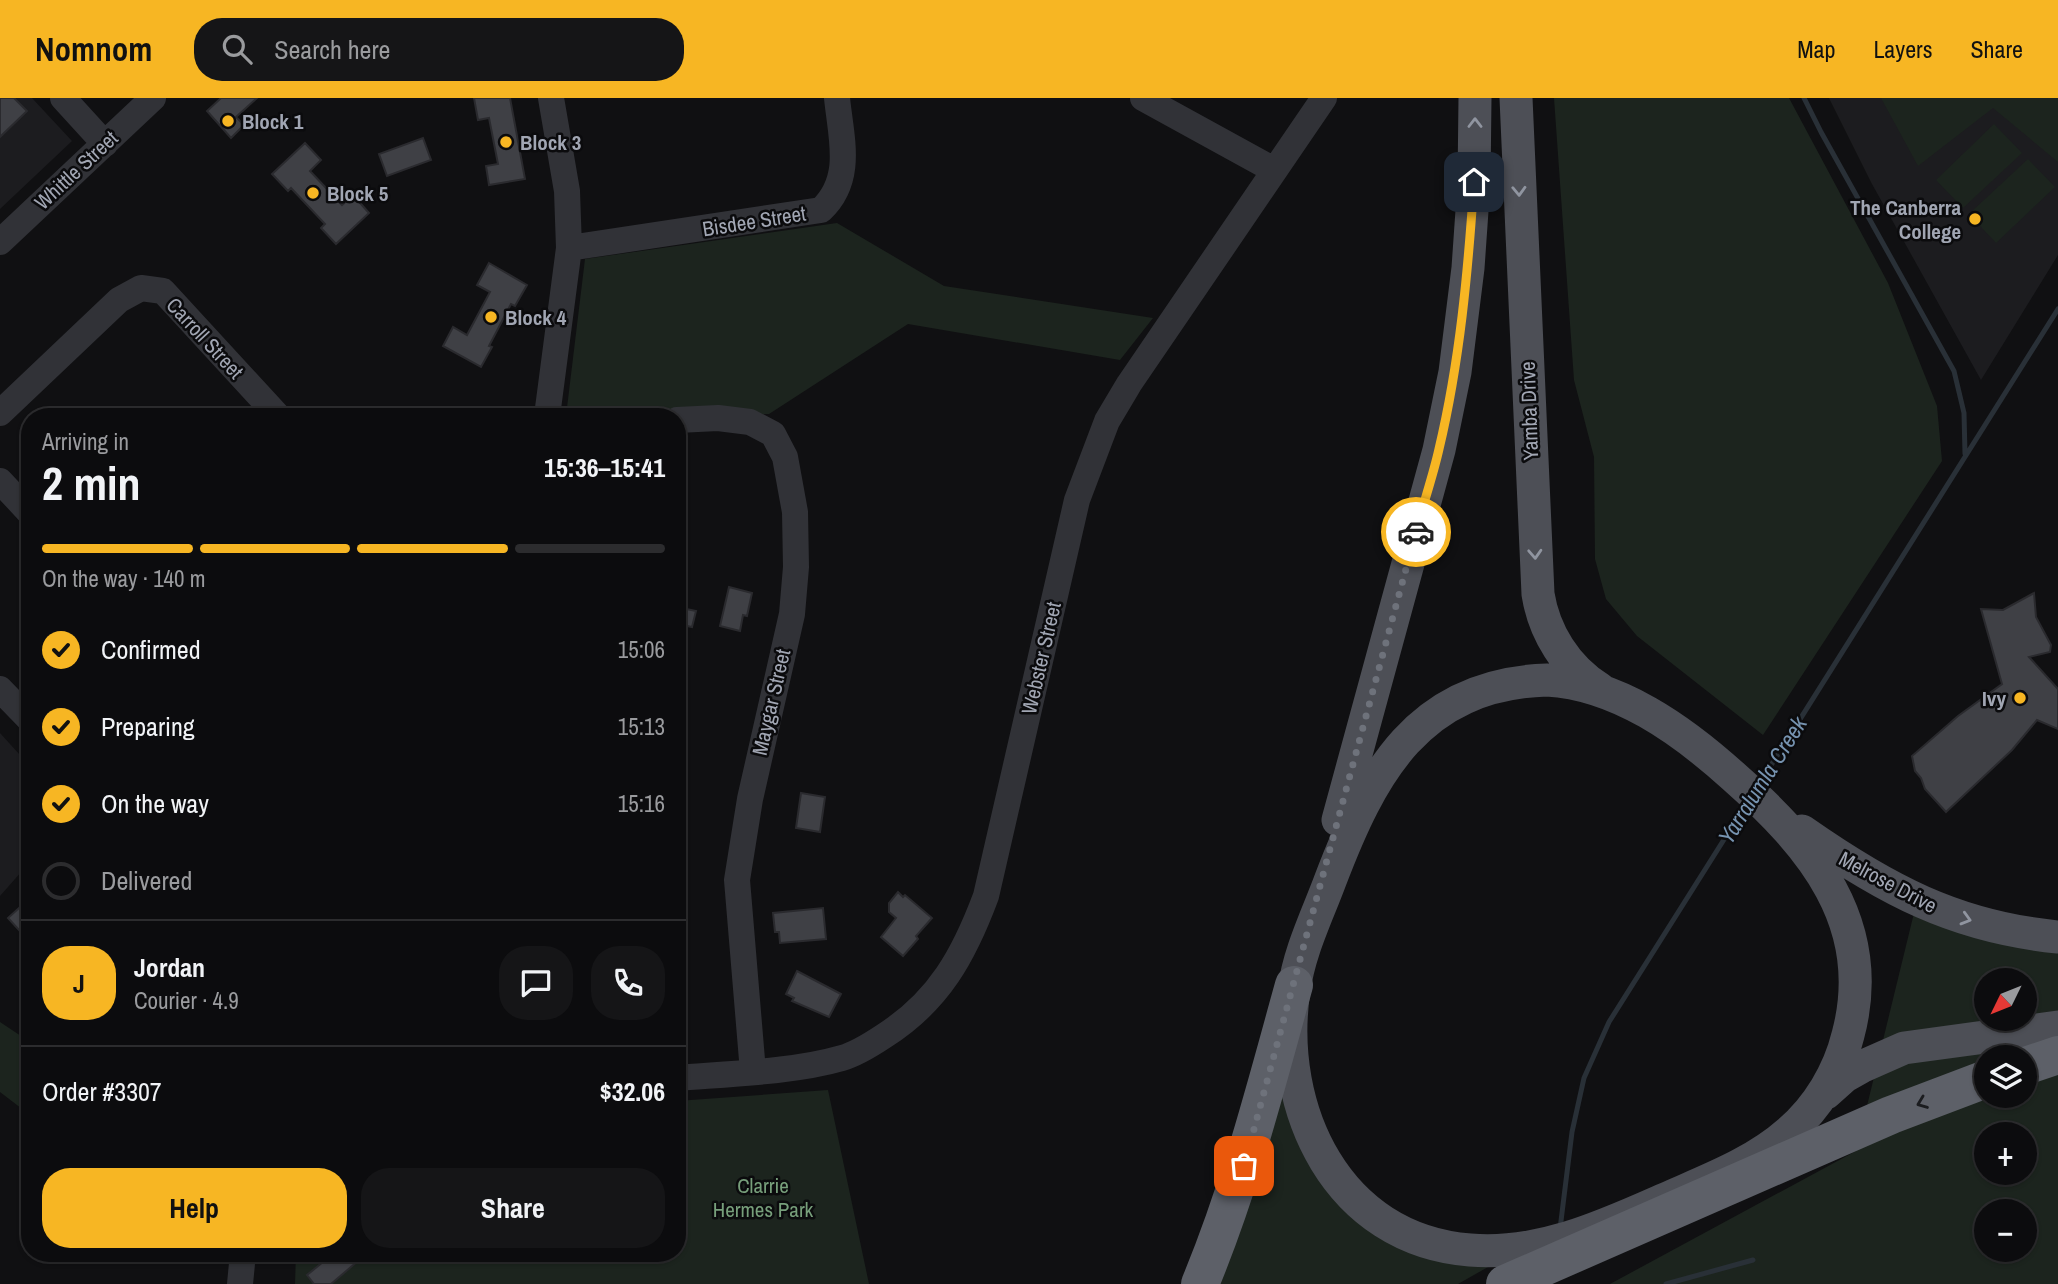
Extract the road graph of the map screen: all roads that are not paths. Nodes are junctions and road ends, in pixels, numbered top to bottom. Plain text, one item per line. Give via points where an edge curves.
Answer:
1 (63, 98) edge
2 (153, 98) edge
3 (551, 98) edge
4 (837, 98) edge
5 (1143, 98) edge
6 (1324, 98) edge
7 (1475, 98) edge
8 (1516, 98) edge
9 (105, 144) junction
10 (1274, 170) junction
11 (0, 242) edge
12 (569, 247) junction
13 (271, 408) edge
14 (548, 408) edge
15 (0, 414) edge
16 (686, 420) edge
17 (0, 481) edge
18 (21, 503) edge
19 (0, 689) edge
20 (1611, 695) junction
21 (21, 711) edge
22 (1797, 833) junction
23 (2058, 937) edge
24 (1298, 970) junction
25 (2058, 1027) edge
26 (2058, 1055) edge
27 (2037, 1062) edge
28 (753, 1072) junction
29 (686, 1077) edge
30 (1974, 1084) edge
31 (1819, 1098) junction
32 (1608, 1229) junction
33 (242, 1262) edge
34 (1497, 1272) edge
35 (240, 1284) edge
36 (1199, 1284) edge

1 - 9 street
2 - 9 street, Whittle Street
3 - 12 street via 566,191
4 - 12 street, Bisdee Street via 841,180 833,199 821,210
5 - 10 street
6 - 10 street, Webster Street
24 -> 7 main road via 1442,437 1468,268
8 -> 20 main road, Yamba Drive via 1538,594 1549,632 1564,655 1584,677
9 - 11 street, Whittle Street
10 - 28 street, Webster Street via 1129,384 1091,458 1077,500 986,896 953,969 929,1000 874,1043 843,1058
12 - 14 street
13 - 15 street, Carroll Street via 163,291 141,288 119,300
16 - 28 street, Maygar Street via 750,422 773,435 785,457 795,512 792,614 750,799 737,880
17 - 18 street
19 - 21 street
20 - 22 main road, Melrose Drive via 1665,723 1717,761
20 - 24 main road via 1574,682 1513,683 1456,702 1423,724 1398,749 1363,801
22 -> 23 main road, Melrose Drive via 1926,906 2018,932
22 - 31 main road via 1838,901 1855,967 1854,1009 1846,1042
24 - 34 main road via 1291,1052 1300,1108 1314,1143 1341,1184 1381,1220 1415,1237 1464,1250
24 - 36 highway via 1244,1166
25 - 31 main road via 1903,1048 1845,1076
26 - 27 highway
28 - 29 street, Webster Street
30 -> 32 highway
31 - 32 main road via 1790,1132 1753,1158
32 - 34 highway
33 - 35 street

